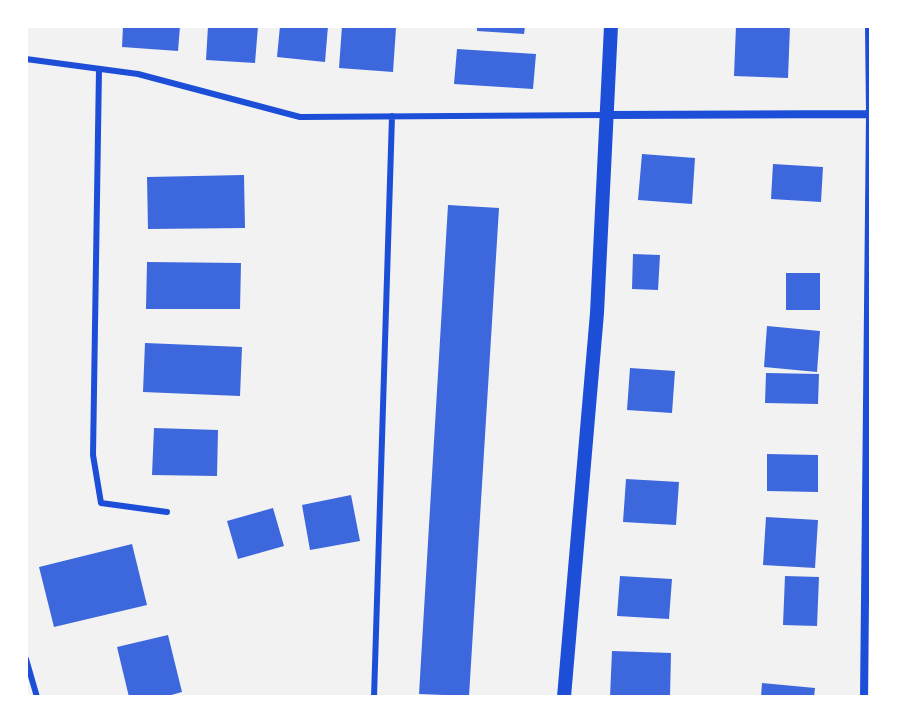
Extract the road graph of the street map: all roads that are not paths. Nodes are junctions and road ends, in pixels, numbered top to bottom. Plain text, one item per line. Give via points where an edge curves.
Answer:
1 (611, 26) edge
2 (869, 26) edge
3 (26, 59) edge
4 (99, 69) junction
5 (871, 114) edge
6 (607, 115) junction
7 (392, 116) junction
8 (167, 512) dead end
9 (26, 659) edge
10 (37, 697) edge
11 (374, 697) edge
12 (564, 697) edge
13 (864, 697) edge

1 - 6 street
2 - 5 street
3 - 4 lane
4 - 7 lane via 138,74 300,117
4 - 8 lane via 93,455 101,503
5 - 6 street
5 - 13 street
6 - 7 lane
6 - 12 street via 597,313
7 - 11 lane
9 - 10 lane

